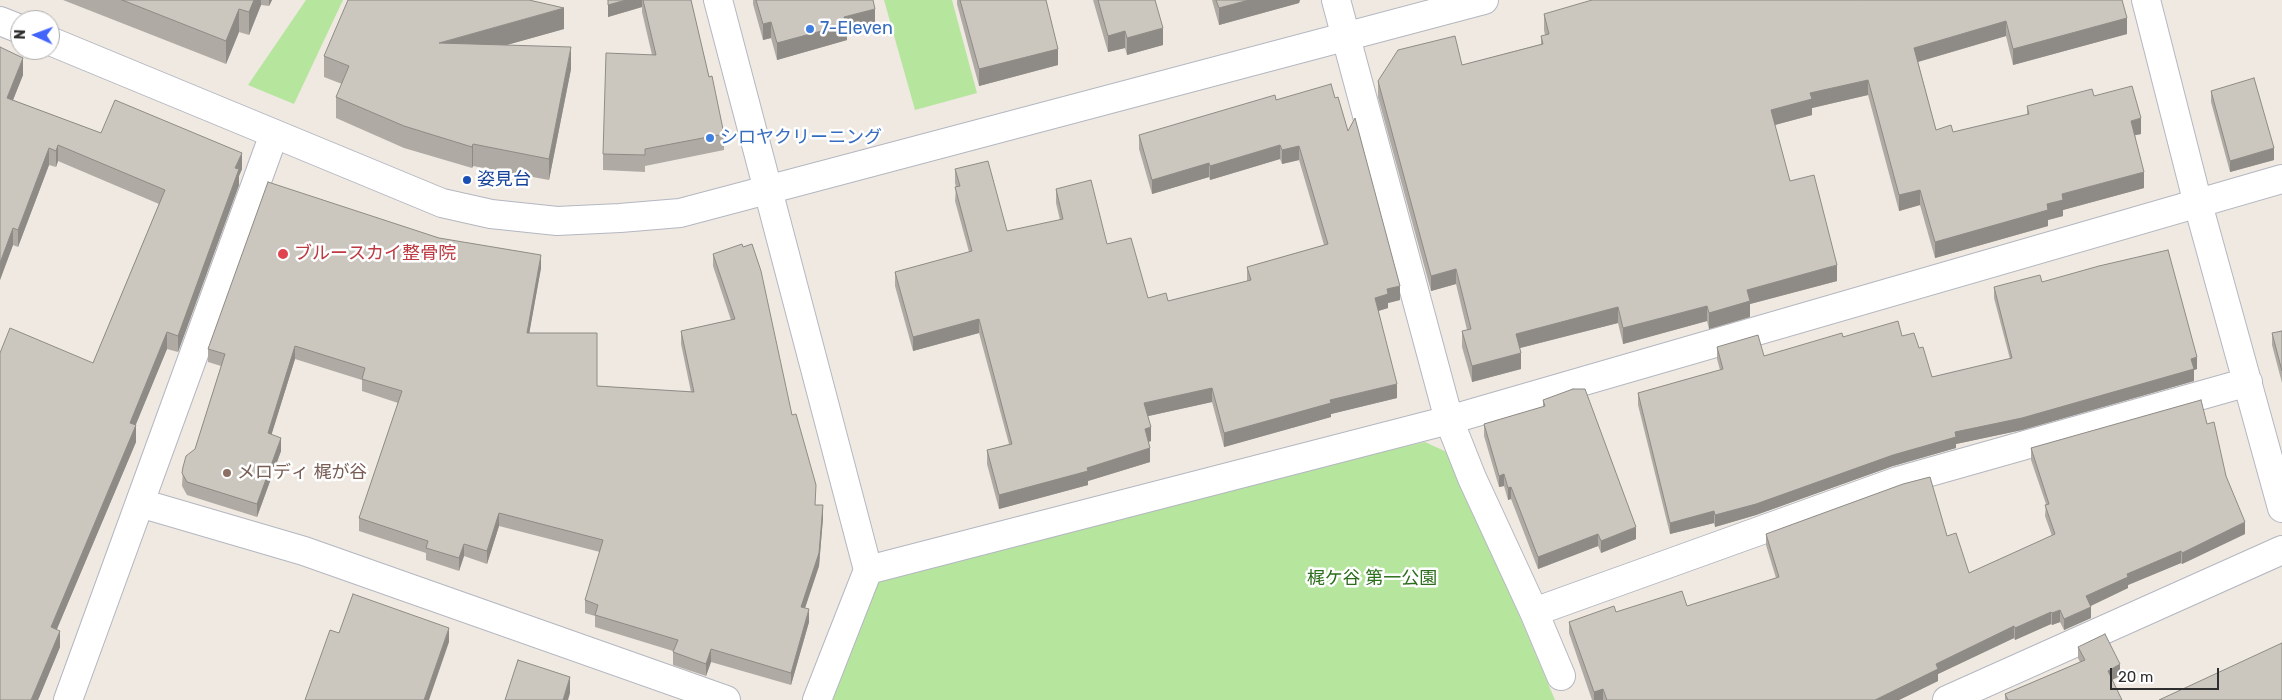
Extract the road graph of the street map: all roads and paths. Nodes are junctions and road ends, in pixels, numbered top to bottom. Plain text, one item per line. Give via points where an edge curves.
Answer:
1 (718, 0) edge
2 (1336, 0) edge
3 (1484, 0) edge
4 (2146, 0) edge
5 (1346, 36) junction
6 (60, 45) edge
7 (274, 134) junction
8 (2282, 178) edge
9 (768, 189) junction
10 (2198, 204) junction
11 (2248, 382) junction
12 (1449, 420) junction
13 (140, 503) junction
14 (2282, 508) edge
15 (2282, 550) edge
16 (868, 570) junction
17 (1534, 612) junction
18 (1561, 676) dead end
19 (1977, 694) edge
20 (68, 700) edge
21 (726, 700) edge
22 (817, 700) edge
23 (1948, 700) edge

1 - 9 street
2 - 5 street
3 - 5 street
4 - 10 street
5 - 9 street
5 - 12 street
6 - 7 street
7 - 9 street via 442,203 491,214 557,221 680,213
7 - 13 street
8 - 10 street
9 - 16 street
10 - 11 street
10 - 12 street
11 - 14 street
11 - 17 street via 1898,481
12 - 16 street
12 - 17 street
13 - 20 street
13 - 21 street via 304,551
15 - 19 street
16 - 22 street
17 - 18 street
19 - 23 street

